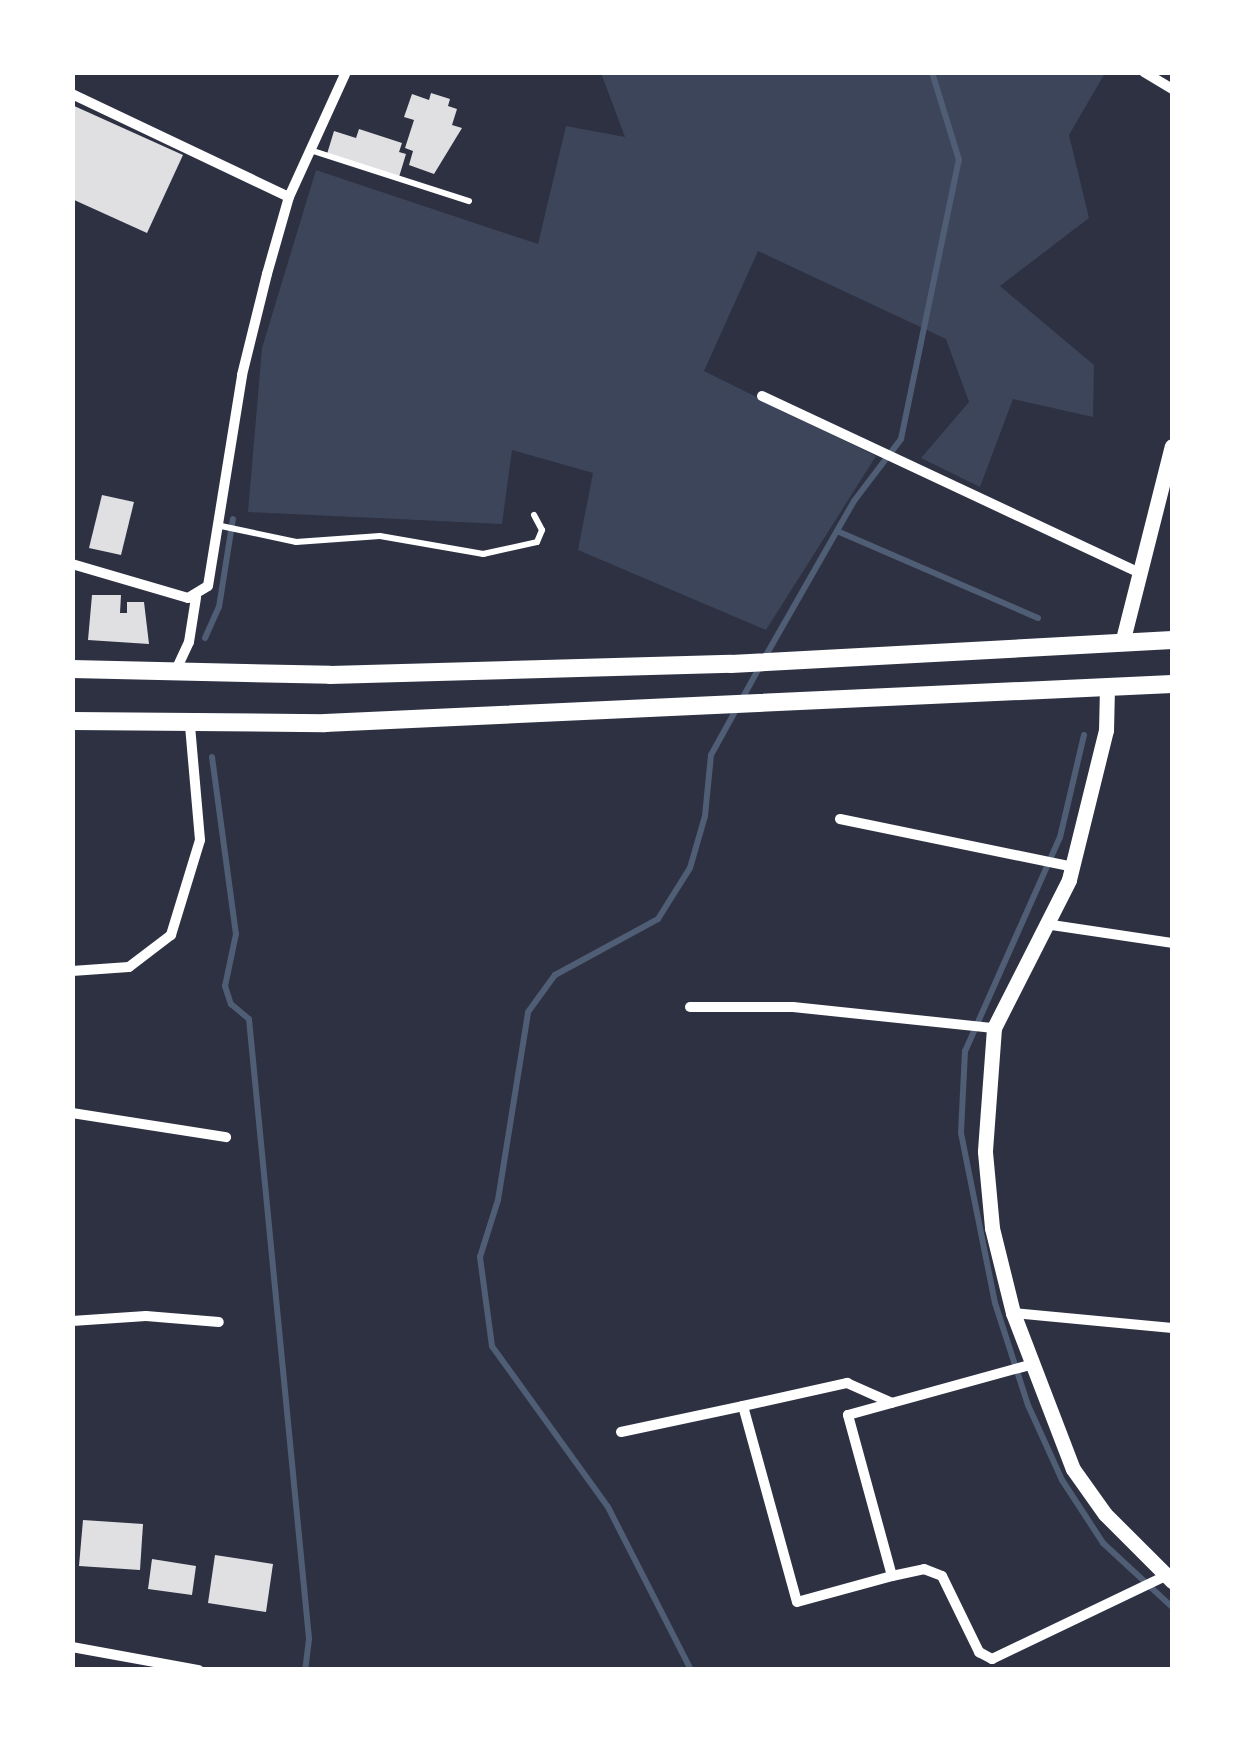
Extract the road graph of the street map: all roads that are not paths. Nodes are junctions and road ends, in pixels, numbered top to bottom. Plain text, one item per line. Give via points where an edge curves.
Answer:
1 (346, 72) edge
2 (1144, 72) edge
3 (1172, 89) edge
4 (72, 94) edge
5 (309, 150) junction
6 (290, 197) junction
7 (469, 202) dead end
8 (762, 396) dead end
9 (1172, 446) edge
10 (534, 514) dead end
11 (221, 526) junction
12 (72, 564) edge
13 (1140, 574) junction
14 (196, 598) junction
15 (1172, 640) edge
16 (1122, 643) junction
17 (72, 666) edge
18 (176, 672) junction
19 (1172, 684) edge
20 (1107, 687) junction
21 (72, 721) edge
22 (121, 723) junction
23 (190, 726) junction
24 (72, 731) edge
25 (840, 820) dead end
26 (1073, 867) junction
27 (1045, 924) junction
28 (1172, 943) edge
29 (72, 971) edge
30 (690, 1007) dead end
31 (981, 1025) junction
32 (72, 1114) edge
33 (226, 1136) dead end
34 (1013, 1313) junction
35 (72, 1321) edge
36 (219, 1322) dead end
37 (1172, 1328) edge
38 (1020, 1368) junction
39 (892, 1403) junction
40 (743, 1406) junction
41 (621, 1432) dead end
42 (892, 1576) junction
43 (1159, 1582) edge
44 (72, 1647) edge
45 (199, 1670) edge

1 - 5 street
2 - 3 street
4 - 6 street
5 - 6 street
5 - 7 lane
6 - 11 street via 242,375
8 - 13 street
9 - 13 street
10 - 11 lane via 542,530 536,542 483,554 380,536 296,542
11 - 14 street via 213,578
12 - 14 street
13 - 16 street
14 - 18 street
15 - 16 main road
16 - 18 main road via 731,664 330,675
17 - 18 main road
19 - 20 main road
20 - 23 main road
20 - 26 street via 1106,730
21 - 22 main road
22 - 23 main road
22 - 24 main road
23 - 29 street via 200,840 171,936 129,967
25 - 26 street
26 - 27 street
27 - 28 street
27 - 31 street
30 - 31 street via 793,1006
31 - 34 street via 992,1228
32 - 33 street
34 - 37 street
34 - 38 street
35 - 36 street via 146,1316
38 - 39 street
38 - 43 street via 1074,1469
39 - 40 street via 847,1384
39 - 42 street via 848,1415
40 - 41 street
40 - 42 street via 797,1602
42 - 43 street via 924,1569 942,1576 984,1659
44 - 45 street

